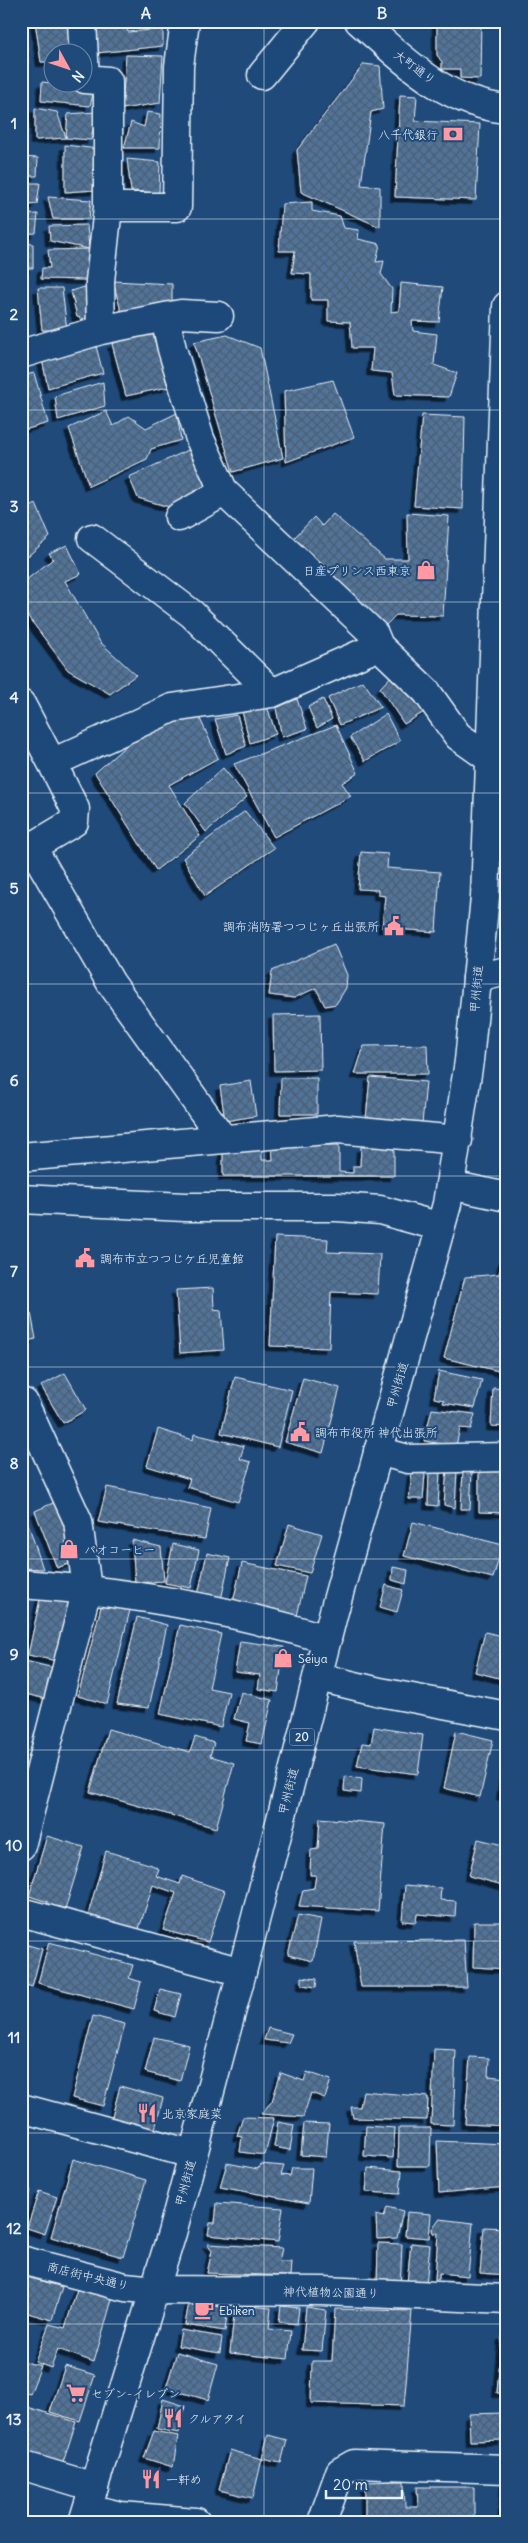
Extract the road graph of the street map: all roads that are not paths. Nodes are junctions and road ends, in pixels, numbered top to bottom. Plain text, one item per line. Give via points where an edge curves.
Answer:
1 (82, 21) edge
2 (185, 21) edge
3 (306, 21) edge
4 (359, 21) edge
5 (262, 75) dead end
6 (507, 109) edge
7 (108, 207) junction
8 (507, 306) edge
9 (219, 316) dead end
10 (165, 317) junction
11 (101, 330) junction
12 (21, 354) edge
13 (504, 413) edge
14 (224, 492) junction
15 (179, 517) dead end
16 (92, 538) dead end
17 (379, 646) junction
18 (272, 693) junction
19 (21, 704) edge
20 (498, 759) edge
21 (52, 763) junction
22 (507, 971) edge
23 (477, 978) junction
24 (223, 1139) junction
25 (458, 1140) junction
26 (21, 1157) edge
27 (450, 1185) junction
28 (507, 1197) edge
29 (21, 1199) edge
30 (441, 1227) junction
31 (23, 1403) edge
32 (378, 1451) junction
33 (507, 1457) edge
34 (21, 1584) edge
35 (87, 1589) junction
36 (327, 1639) junction
37 (318, 1677) junction
38 (507, 1716) edge
39 (21, 1846) edge
40 (21, 1912) edge
41 (242, 1972) junction
42 (21, 2108) edge
43 (192, 2154) junction
44 (21, 2260) edge
45 (155, 2290) junction
46 (507, 2299) edge
47 (21, 2465) edge
48 (507, 2469) edge
49 (89, 2506) edge
50 (196, 2522) edge
51 (322, 2522) edge

1 - 7 main road via 86,79 108,81
2 - 7 main road via 179,66 177,207
3 - 5 main road
4 - 6 main road, 大町通り via 428,80 484,106
7 - 11 main road via 100,281
8 - 13 main road, 甲州街道 / 20
9 - 10 main road via 181,314
10 - 11 main road
10 - 14 main road via 200,438
11 - 12 main road
13 - 20 main road, 甲州街道 / 20
14 - 15 main road
14 - 17 main road via 374,634
16 - 18 main road via 192,614
17 - 18 main road
17 - 20 main road via 426,691 458,736
18 - 21 main road via 172,708
19 - 21 main road
20 - 23 main road, 甲州街道 / 20
21 - 24 main road via 75,809 74,822 32,847 111,983
22 - 23 main road
23 - 25 main road, 甲州街道 / 20
24 - 25 main road via 338,1129
24 - 26 main road
25 - 27 main road, 甲州街道 / 20
27 - 28 main road
27 - 30 main road, 甲州街道 / 20
29 - 30 main road via 185,1206 337,1207 380,1210
30 - 32 main road, 甲州街道 / 20
31 - 35 main road via 78,1521
32 - 33 main road via 408,1458
32 - 36 main road, 甲州街道 / 20
34 - 35 main road
35 - 36 main road via 182,1604
35 - 39 main road
36 - 37 main road, 甲州街道 / 20
37 - 38 main road
37 - 41 main road, 甲州街道 / 20
40 - 41 main road
41 - 43 main road, 甲州街道 / 20
42 - 43 main road
43 - 45 main road, 甲州街道 / 20
44 - 45 main road, 商店街中央通り via 125,2287
45 - 46 main road, 神代植物公園通り via 323,2291
45 - 49 main road, 甲州街道 / 20
47 - 49 main road
48 - 51 main road via 354,2464 340,2472
49 - 50 main road via 121,2516

